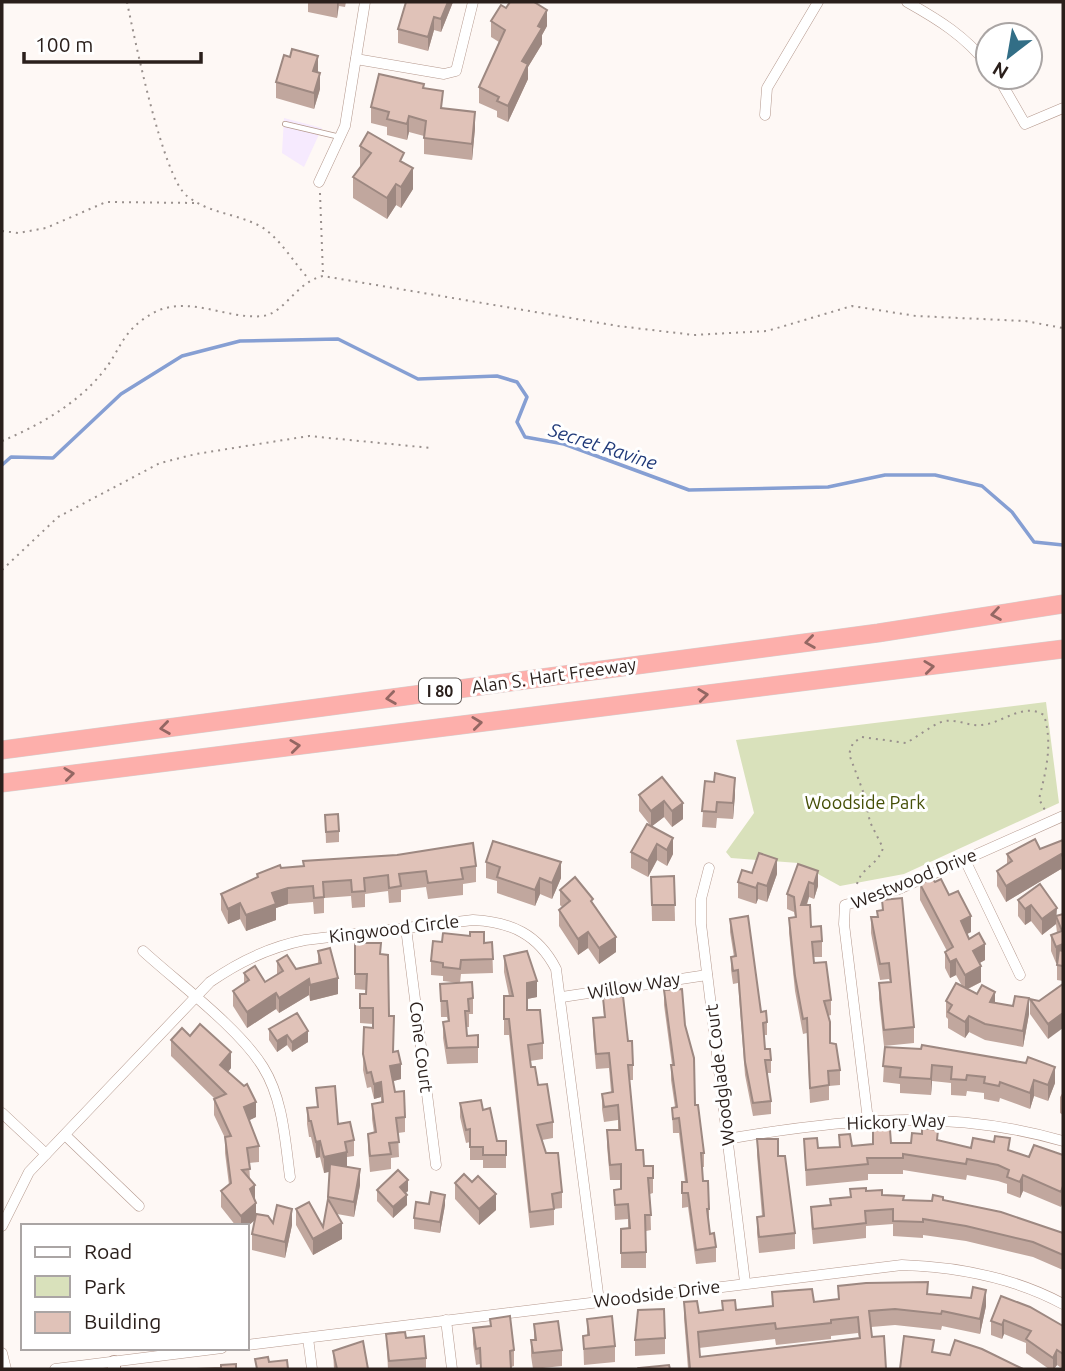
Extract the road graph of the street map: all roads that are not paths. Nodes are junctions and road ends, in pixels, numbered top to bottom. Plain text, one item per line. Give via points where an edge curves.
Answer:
1 (365, 2) edge
2 (473, 2) edge
3 (818, 2) edge
4 (907, 2) edge
5 (974, 47) edge
6 (356, 59) junction
7 (1006, 91) edge
8 (1063, 108) edge
9 (765, 116) dead end
10 (285, 124) dead end
11 (341, 137) junction
12 (319, 182) road end
13 (1063, 604) edge
14 (1063, 649) edge
15 (2, 750) edge
16 (2, 782) edge
17 (1063, 816) edge
18 (965, 860) junction
19 (709, 868) dead end
20 (406, 928) junction
21 (143, 951) dead end
22 (707, 975) junction
23 (1020, 975) dead end
24 (562, 997) junction
25 (194, 998) junction
26 (2, 1113) edge
27 (868, 1120) junction
28 (65, 1135) junction
29 (727, 1139) junction
30 (1063, 1141) edge
31 (46, 1154) junction
32 (436, 1165) dead end
33 (290, 1177) dead end
34 (139, 1206) dead end
35 (2, 1226) edge
36 (745, 1282) junction
37 (599, 1301) junction
38 (1063, 1304) edge
39 (446, 1320) junction
40 (308, 1338) junction
41 (248, 1345) edge
42 (210, 1350) edge
43 (2, 1353) edge
44 (114, 1366) edge
45 (6, 1369) edge
46 (55, 1369) edge
47 (312, 1369) edge
48 (452, 1369) edge

1 - 6 street
2 - 6 street via 456,71 444,74
3 - 9 street via 767,88
4 - 5 street
6 - 11 street
7 - 8 street via 1025,124
10 - 11 lane
11 - 12 street
13 -> 15 highway, Alan S. Hart Freeway / I 80 via 878,633
16 -> 14 highway, Alan S. Hart Freeway / I 80
17 - 18 street, Westwood Drive
18 - 23 street
18 - 27 street, Westwood Drive via 900,889 845,905
19 - 22 street, Woodglade Court via 701,899
20 - 24 street, Kingwood Circle via 473,920 517,928 547,952
20 - 25 street, Kingwood Circle via 279,945 236,964
20 - 32 street, Cone Court
21 - 25 street
22 - 24 street, Willow Way
22 - 29 street, Woodglade Court
24 - 37 street, Kingwood Circle
25 - 28 street, Kingwood Circle
25 - 33 street via 263,1067 276,1096
26 - 31 street
27 - 29 street, Hickory Way
27 - 30 street, Hickory Way via 981,1122
28 - 31 street, Kingwood Circle
28 - 34 street
29 - 36 street, Woodglade Court
31 - 35 street, Kingwood Circle via 22,1183
36 - 37 street, Woodside Drive
36 - 38 street, Woodside Drive via 869,1267 937,1266 995,1277
37 - 39 street, Woodside Drive
39 - 40 street, Woodside Drive
39 - 48 street
40 - 41 street, Woodside Drive
40 - 47 street
42 - 44 street
43 - 45 street
44 - 46 street

